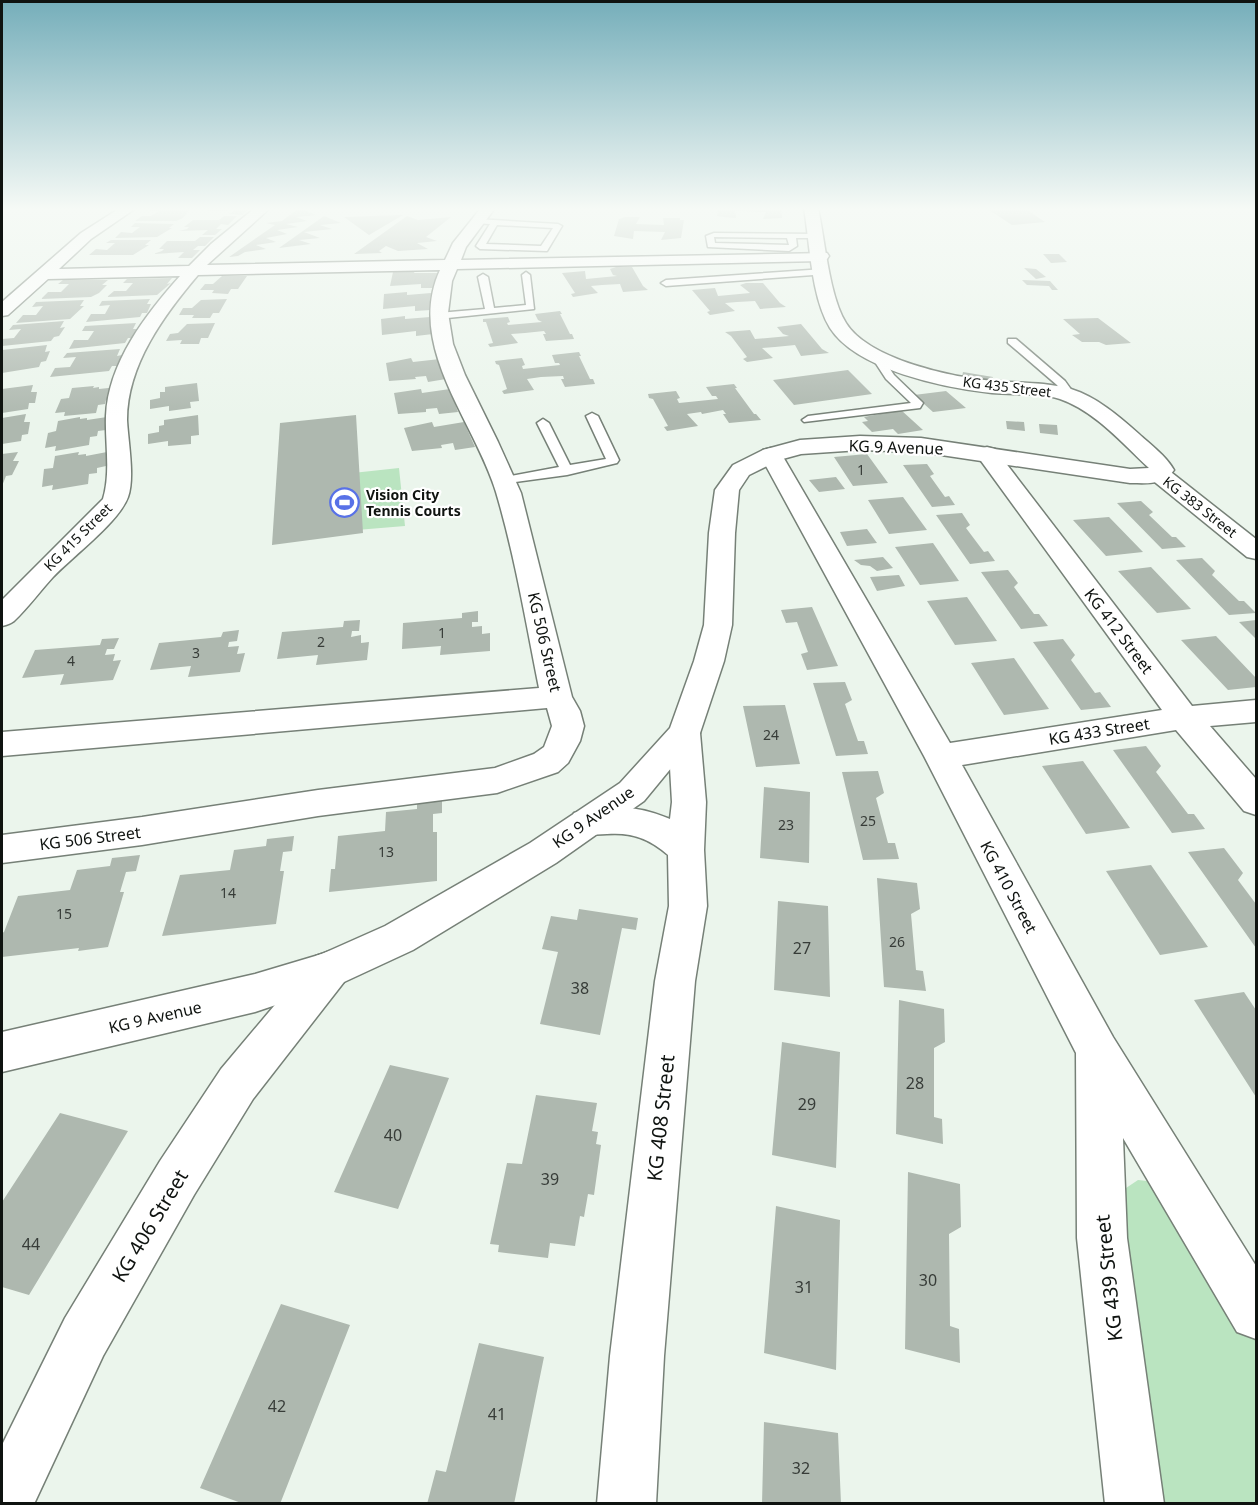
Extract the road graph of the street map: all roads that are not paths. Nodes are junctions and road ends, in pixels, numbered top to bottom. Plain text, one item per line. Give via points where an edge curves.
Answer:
1 (39, 278) edge
2 (189, 278) edge
3 (443, 278) edge
4 (483, 278) edge
5 (527, 278) edge
6 (705, 278) edge
7 (825, 278) edge
8 (666, 283) dead end
9 (2, 311) edge
10 (490, 311) junction
11 (438, 316) junction
12 (1012, 341) dead end
13 (876, 356) junction
14 (1068, 394) junction
15 (591, 416) dead end
16 (808, 420) dead end
17 (543, 423) dead end
18 (987, 454) junction
19 (771, 455) junction
20 (567, 471) junction
21 (1159, 474) junction
22 (505, 481) junction
23 (1257, 551) edge
24 (2, 617) edge
25 (556, 697) junction
26 (1257, 711) edge
27 (1184, 718) junction
28 (684, 733) junction
29 (2, 744) edge
30 (941, 756) junction
31 (1257, 802) edge
32 (587, 823) junction
33 (2, 849) edge
34 (686, 850) junction
35 (330, 969) junction
36 (1098, 1050) junction
37 (2, 1052) edge
38 (1257, 1313) edge
39 (3, 1503) edge
40 (626, 1503) edge
41 (1135, 1503) edge

1 - 9 street
2 - 24 street, KG 415 Street via 143,335 129,366 118,407 116,498
3 - 11 street, KG 506 Street
4 - 10 lane
5 - 10 lane via 531,307
6 - 8 lane
7 - 13 street, KG 435 Street via 831,312 839,328
10 - 11 lane
11 - 22 street, KG 506 Street via 445,354
12 - 14 lane via 1061,383
13 - 14 street, KG 435 Street via 972,385
13 - 16 lane via 916,406
14 - 21 street, KG 383 Street via 1103,414 1160,466
15 - 20 lane via 613,460 605,465
17 - 20 lane
18 - 19 street, KG 9 Avenue via 921,445 860,443 800,447
18 - 21 street, KG 9 Avenue via 1102,473
18 - 27 street, KG 412 Street
19 - 28 street, KG 9 Avenue via 741,470 727,490 718,625
19 - 30 street, KG 410 Street
20 - 22 lane
21 - 23 street, KG 383 Street
22 - 25 street, KG 506 Street
25 - 29 street
25 - 33 street, KG 506 Street via 567,726 556,755 546,763 497,780
26 - 27 street, KG 433 Street
27 - 30 street, KG 433 Street
27 - 31 street, KG 412 Street
28 - 32 street, KG 9 Avenue via 632,792
28 - 34 street, KG 408 Street via 689,802
30 - 36 street, KG 410 Street
32 - 34 street via 608,818 633,822 663,832
32 - 35 street, KG 9 Avenue via 399,938
34 - 40 street, KG 408 Street via 688,906 675,981
35 - 37 street, KG 9 Avenue via 255,993
35 - 39 street, KG 406 Street via 237,1084 177,1178 84,1337
36 - 38 street, KG 410 Street
36 - 41 street, KG 439 Street via 1102,1238

